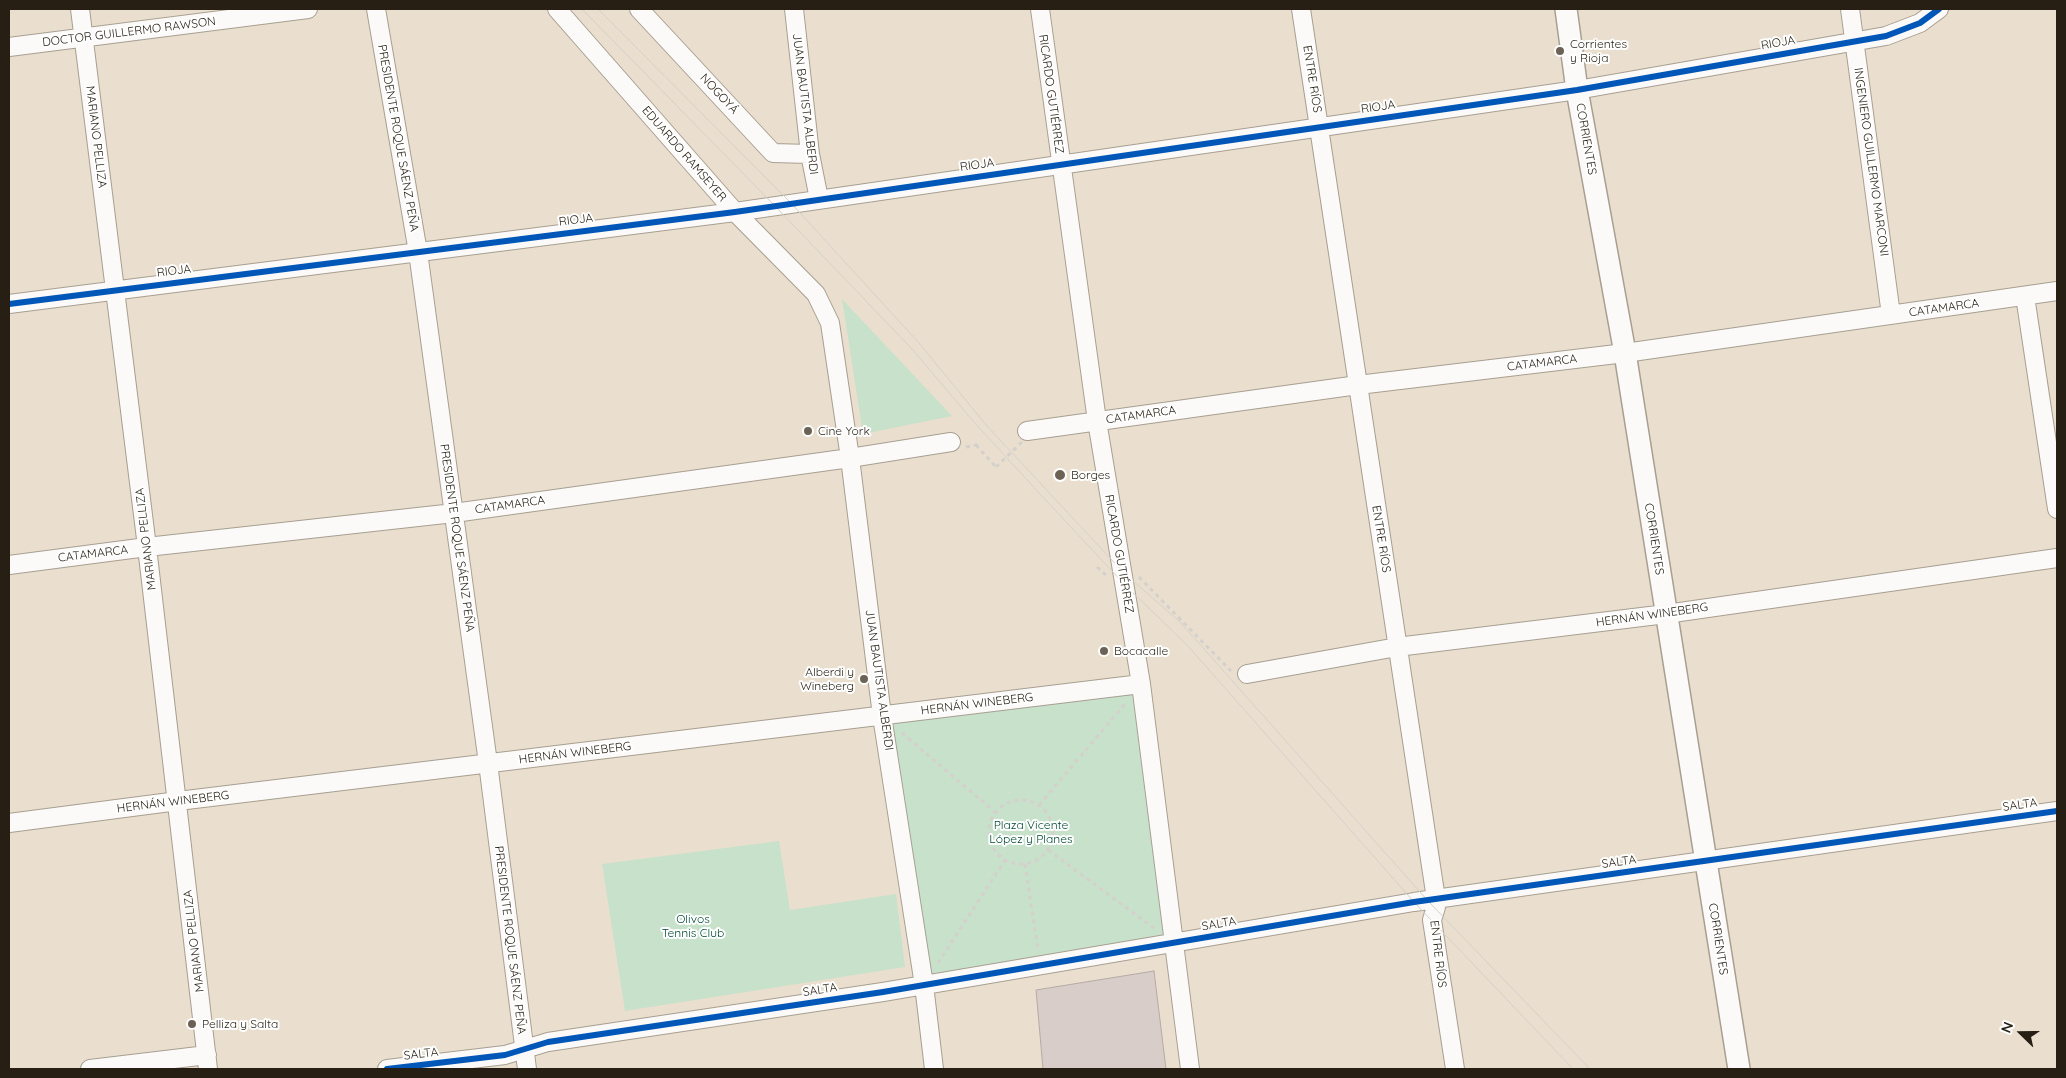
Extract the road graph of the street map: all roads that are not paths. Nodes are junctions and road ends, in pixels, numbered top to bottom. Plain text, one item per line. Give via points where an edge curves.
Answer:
1 (80, 9) edge
2 (308, 9) edge
3 (376, 9) edge
4 (556, 9) edge
5 (639, 9) edge
6 (794, 9) edge
7 (1040, 9) edge
8 (1301, 9) edge
9 (1566, 9) edge
10 (1850, 9) edge
11 (1939, 9) edge
12 (83, 38) junction
13 (1854, 40) junction
14 (9, 47) edge
15 (1577, 90) junction
16 (1319, 127) junction
17 (810, 154) junction
18 (1061, 164) junction
19 (819, 200) junction
20 (735, 212) junction
21 (418, 252) junction
22 (116, 290) junction
23 (2057, 291) edge
24 (816, 294) joint
25 (2025, 296) junction
26 (9, 304) edge
27 (1891, 316) junction
28 (1625, 353) junction
29 (1358, 385) junction
30 (1097, 421) junction
31 (1026, 436) road end
32 (951, 442) dead end
33 (850, 458) junction
34 (2057, 509) edge
35 (454, 513) junction
36 (147, 547) junction
37 (2057, 558) edge
38 (9, 564) edge
39 (1666, 614) junction
40 (1398, 648) junction
41 (1248, 674) road end
42 (1141, 684) junction
43 (882, 716) junction
44 (488, 763) junction
45 (178, 800) junction
46 (2057, 811) edge
47 (9, 823) edge
48 (1706, 861) junction
49 (1436, 899) junction
50 (1174, 943) junction
51 (924, 985) junction
52 (524, 1049) junction
53 (208, 1062) edge
54 (90, 1069) edge
55 (386, 1069) edge
56 (527, 1069) edge
57 (934, 1069) edge
58 (1190, 1069) edge
59 (1455, 1069) edge
60 (1739, 1069) edge

1 - 12 street, MARIANO PELLIZA
2 - 12 street, DOCTOR GUILLERMO RAWSON
3 - 21 street, PRESIDENTE ROQUE SÁENZ PEÑA
4 - 20 street, EDUARDO RAMSEYER
5 - 17 street, NOGOYÁ via 773,153
6 - 17 street, JUAN BAUTISTA ALBERDI
7 - 18 street, RICARDO GUTIÉRREZ
8 - 16 street, ENTRE RÍOS
9 - 15 street, CORRIENTES
10 - 13 street, INGENIERO GUILLERMO MARCONI
11 - 13 street, RIOJA via 1920,23 1886,36
12 - 14 street, DOCTOR GUILLERMO RAWSON
12 - 22 street, MARIANO PELLIZA
13 - 15 street, RIOJA
13 - 27 street, INGENIERO GUILLERMO MARCONI
15 - 16 street, RIOJA
15 - 28 street, CORRIENTES
16 - 18 street, RIOJA
16 - 29 street, ENTRE RÍOS
17 - 19 street, JUAN BAUTISTA ALBERDI
18 - 19 street, RIOJA
18 - 30 street, RICARDO GUTIÉRREZ
19 - 20 street, RIOJA
20 - 21 street, RIOJA
20 - 24 street, EDUARDO RAMSEYER
21 - 22 street, RIOJA
21 - 35 street, PRESIDENTE ROQUE SÁENZ PEÑA
22 - 26 street, RIOJA
22 - 36 street, MARIANO PELLIZA
23 - 25 street, CATAMARCA
24 - 33 street, JUAN BAUTISTA ALBERDI via 830,323
25 - 27 street, CATAMARCA
25 - 34 street
27 - 28 street, CATAMARCA
28 - 29 street, CATAMARCA
28 - 39 street, CORRIENTES
29 - 30 street, CATAMARCA
29 - 40 street, ENTRE RÍOS
30 - 31 street, CATAMARCA
30 - 42 street, RICARDO GUTIÉRREZ
32 - 33 street, CATAMARCA
33 - 35 street, CATAMARCA
33 - 43 street, JUAN BAUTISTA ALBERDI
35 - 36 street, CATAMARCA
35 - 44 street, PRESIDENTE ROQUE SÁENZ PEÑA
36 - 38 street, CATAMARCA
36 - 45 street, MARIANO PELLIZA
37 - 39 street, HERNÁN WINEBERG
39 - 40 street, HERNÁN WINEBERG
39 - 48 street, CORRIENTES
40 - 41 street, HERNÁN WINEBERG
40 - 49 street, ENTRE RÍOS
42 - 43 street, HERNÁN WINEBERG
42 - 50 street, RICARDO GUTIÉRREZ
43 - 44 street, HERNÁN WINEBERG
43 - 51 street, JUAN BAUTISTA ALBERDI
44 - 45 street, HERNÁN WINEBERG
44 - 52 street, PRESIDENTE ROQUE SÁENZ PEÑA
45 - 47 street, HERNÁN WINEBERG
45 - 53 street, MARIANO PELLIZA
46 - 48 street, SALTA
48 - 49 street, SALTA
48 - 60 street, CORRIENTES
49 - 50 street, SALTA
49 - 59 street, ENTRE RÍOS via 1432,920
50 - 51 street, SALTA
50 - 58 street, RICARDO GUTIÉRREZ
51 - 52 street, SALTA via 548,1042
51 - 57 street, JUAN BAUTISTA ALBERDI
52 - 55 street, SALTA via 505,1055
52 - 56 street, PRESIDENTE ROQUE SÁENZ PEÑA
53 - 54 street

